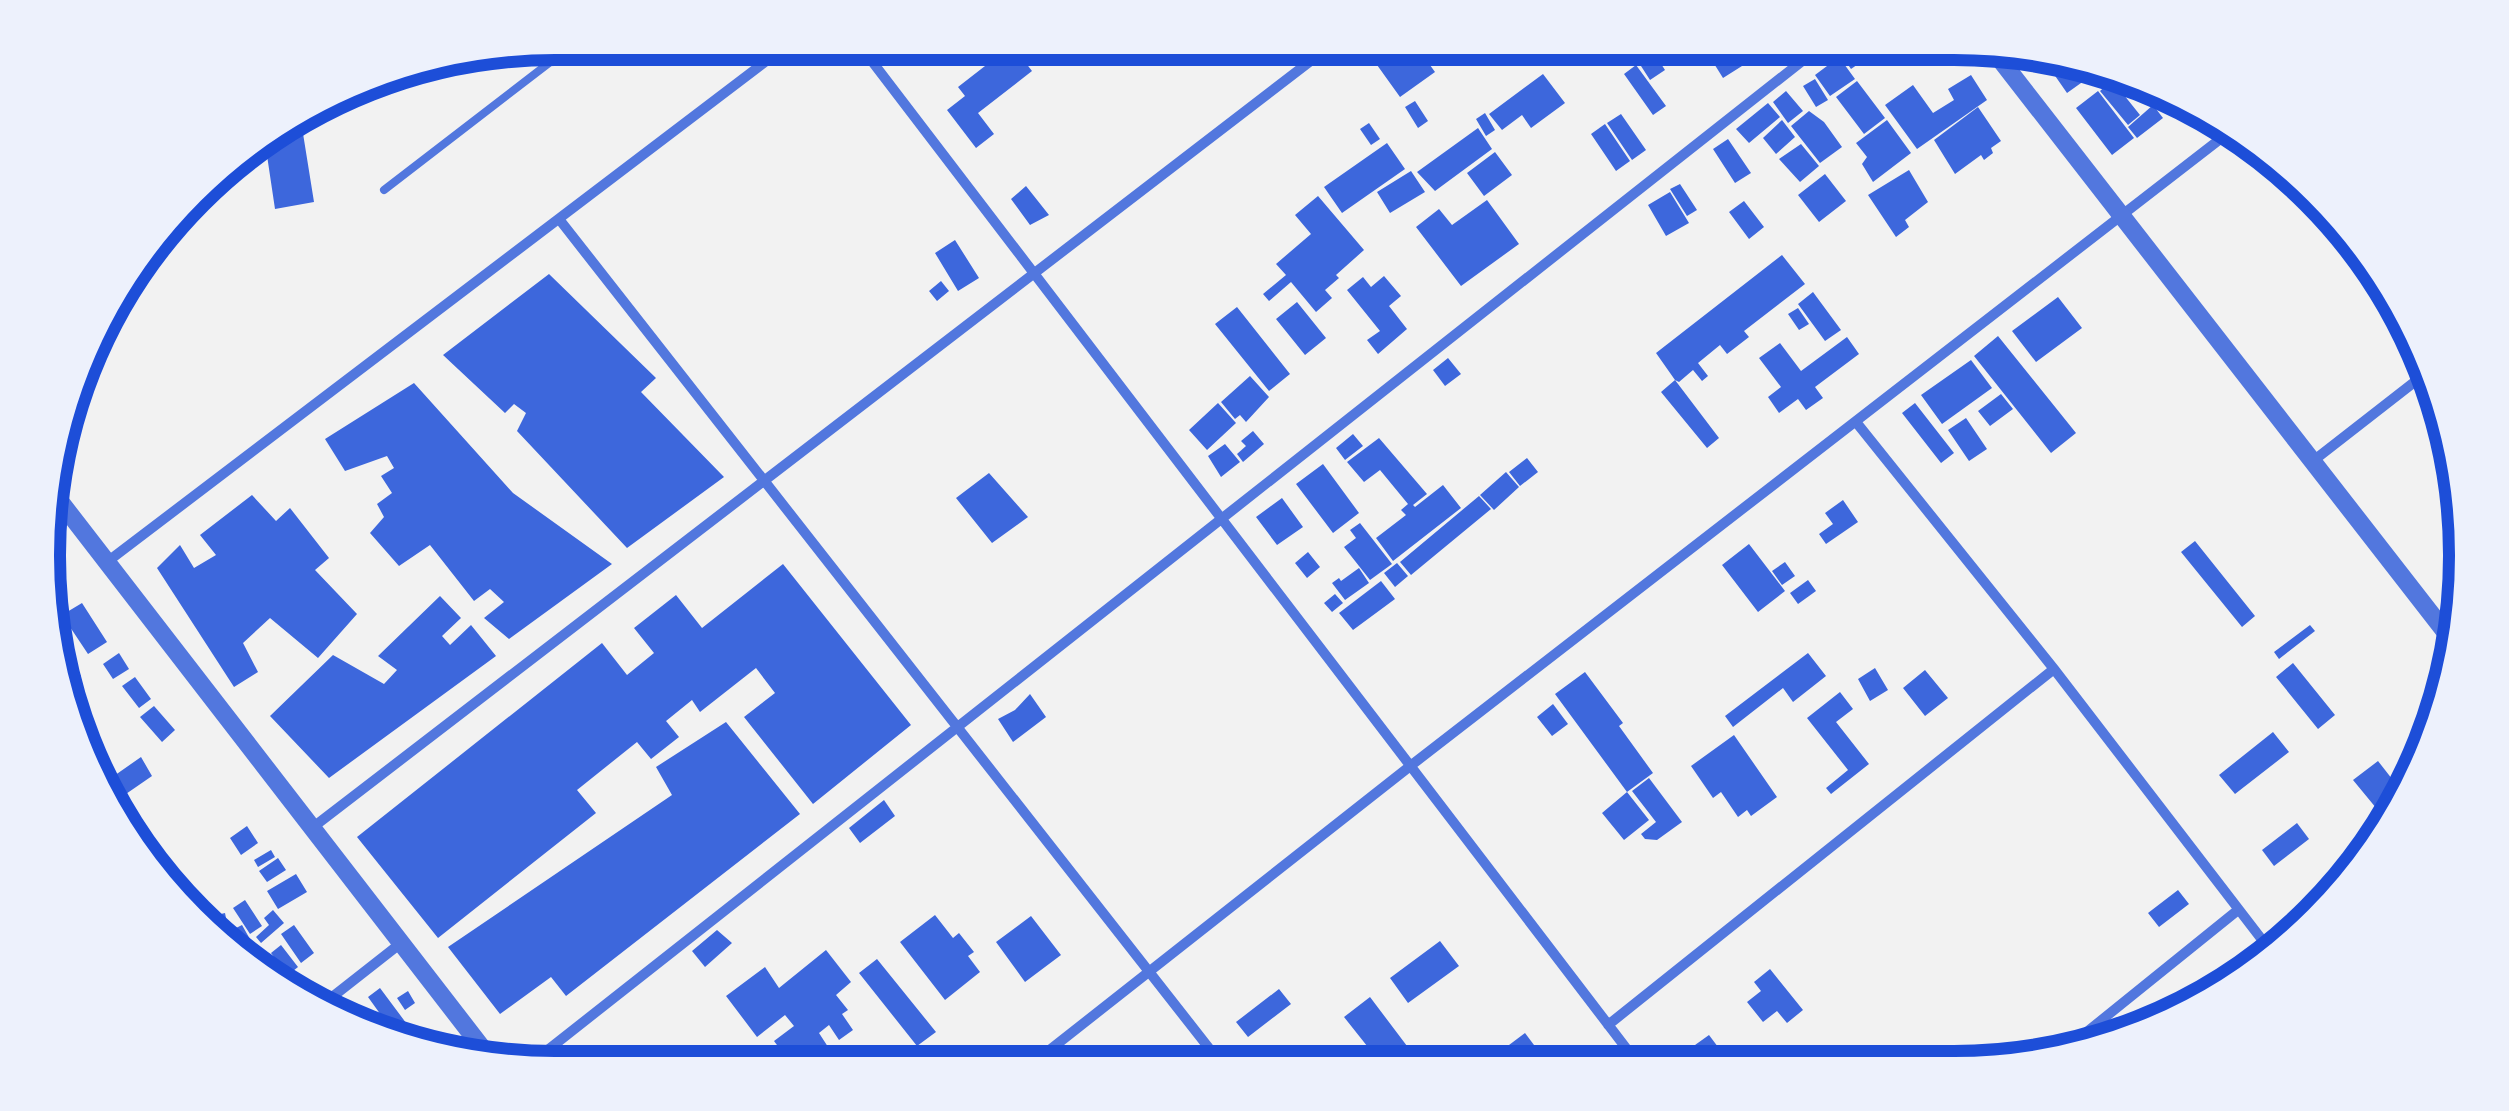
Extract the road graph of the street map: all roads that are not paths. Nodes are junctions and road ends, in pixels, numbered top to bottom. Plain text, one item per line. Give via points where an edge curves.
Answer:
1 (551, 60) edge
2 (766, 60) edge
3 (872, 60) edge
4 (1311, 60) edge
5 (1801, 60) edge
6 (2003, 63) edge
7 (2221, 139) edge
8 (384, 190) dead end
9 (2123, 215) junction
10 (558, 219) junction
11 (1035, 274) junction
12 (2417, 380) edge
13 (1856, 422) junction
14 (2313, 462) junction
15 (765, 482) junction
16 (63, 506) edge
17 (1222, 520) junction
18 (107, 562) junction
19 (2443, 629) edge
20 (2054, 669) junction
21 (956, 728) junction
22 (1409, 767) junction
23 (311, 828) junction
24 (2238, 910) junction
25 (2264, 942) edge
26 (401, 943) junction
27 (1148, 972) junction
28 (331, 998) edge
29 (1608, 1025) junction
30 (2086, 1033) edge
31 (480, 1045) edge
32 (547, 1051) edge
33 (1048, 1051) edge
34 (1212, 1051) edge
35 (1628, 1051) edge

1 - 8 lane
2 - 10 street
3 - 11 street
4 - 11 street
5 - 17 street
6 - 9 street
7 - 9 street
9 - 13 street
9 - 14 street
10 - 15 street
10 - 18 street
11 - 15 street
11 - 17 street
12 - 14 street
13 - 20 street
13 - 22 street
14 - 19 street
15 - 21 street
15 - 23 street
16 - 18 street
17 - 21 street
17 - 22 street
18 - 23 street
20 - 24 street
20 - 29 street
21 - 27 street
21 - 32 street
22 - 27 street
22 - 29 street
23 - 26 street
24 - 25 street
24 - 30 street
26 - 28 street
26 - 31 street
27 - 33 street
27 - 34 street
29 - 35 street

